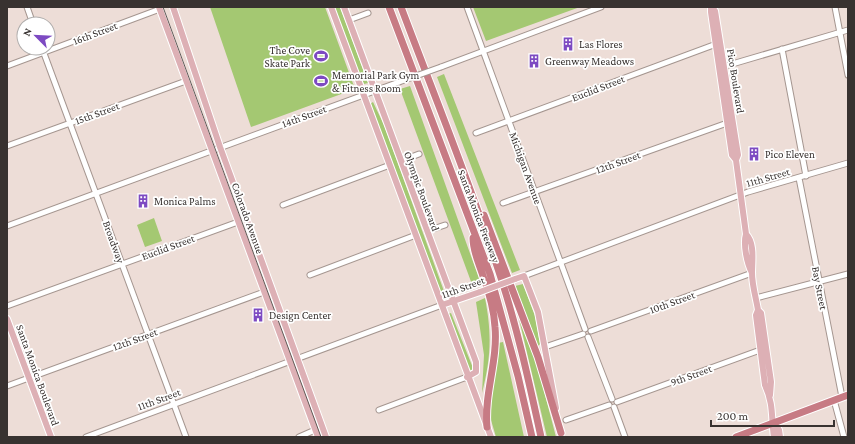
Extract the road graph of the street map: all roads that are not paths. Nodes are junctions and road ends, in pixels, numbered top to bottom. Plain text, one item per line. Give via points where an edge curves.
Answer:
1 (173, 7) edge
2 (331, 7) edge
3 (344, 7) edge
4 (389, 7) edge
5 (401, 7) edge
6 (467, 7) edge
7 (601, 7) edge
8 (712, 7) edge
9 (835, 7) edge
10 (160, 8) edge
11 (368, 13) dead end
12 (349, 20) junction
13 (848, 30) edge
14 (840, 33) junction
15 (718, 44) junction
16 (56, 45) edge
17 (782, 49) junction
18 (483, 52) junction
19 (30, 56) edge
20 (45, 56) edge
21 (7, 66) edge
22 (721, 67) junction
23 (848, 75) edge
24 (186, 81) junction
25 (376, 90) junction
26 (364, 94) junction
27 (509, 121) junction
28 (730, 122) junction
29 (70, 123) junction
30 (476, 133) dead end
31 (7, 146) edge
32 (220, 148) junction
33 (212, 150) junction
34 (419, 154) dead end
35 (401, 161) junction
36 (848, 163) edge
37 (390, 165) junction
38 (806, 176) junction
39 (799, 178) junction
40 (535, 192) junction
41 (97, 194) junction
42 (740, 195) junction
43 (472, 196) junction
44 (503, 203) dead end
45 (283, 205) dead end
46 (238, 222) junction
47 (445, 225) dead end
48 (7, 226) edge
49 (427, 231) junction
50 (472, 233) junction
51 (416, 235) junction
52 (561, 262) junction
53 (122, 264) junction
54 (752, 273) junction
55 (848, 274) edge
56 (310, 275) dead end
57 (524, 276) junction
58 (819, 282) junction
59 (264, 292) junction
60 (756, 298) junction
61 (452, 302) junction
62 (7, 306) edge
63 (442, 306) junction
64 (7, 319) edge
65 (586, 331) junction
66 (148, 334) junction
67 (544, 347) junction
68 (763, 349) junction
69 (297, 359) junction
70 (290, 361) junction
71 (467, 377) junction
72 (29, 378) junction
73 (7, 386) edge
74 (845, 396) edge
75 (614, 400) junction
76 (834, 400) junction
77 (173, 404) junction
78 (611, 406) junction
79 (379, 410) dead end
80 (566, 420) dead end
81 (774, 422) junction
82 (487, 427) junction
83 (315, 430) junction
84 (562, 435) edge
85 (51, 437) edge
86 (86, 437) edge
87 (186, 437) edge
88 (299, 437) edge
89 (318, 437) edge
90 (326, 437) edge
91 (491, 437) edge
92 (532, 437) edge
93 (541, 437) edge
94 (625, 437) edge
95 (736, 437) edge
96 (774, 437) edge
97 (780, 437) edge
98 (844, 437) edge

1 - 32 main road, Colorado Avenue
2 - 26 main road, Olympic Boulevard
3 - 12 main road, Olympic Boulevard
4 - 50 highway, Santa Monica Freeway
5 - 43 highway, Santa Monica Freeway
6 - 18 street, Michigan Avenue
7 - 18 street, 14th Street
8 - 15 main road, Pico Boulevard
9 - 14 street
10 - 16 street, 16th Street
10 - 24 main road, Colorado Avenue
11 - 12 street
12 - 25 main road, Olympic Boulevard
13 - 14 street
14 - 17 street
14 - 23 street
15 - 22 main road, Pico Boulevard
15 - 27 street, Euclid Street
17 - 22 street
17 - 38 street
18 - 25 street, 14th Street, bridge
18 - 27 street, Michigan Avenue
19 - 21 street, 16th Street
20 - 29 street, Broadway
22 - 28 main road, Pico Boulevard
24 - 29 street, 15th Street
24 - 33 main road, Colorado Avenue
25 - 26 street, 14th Street
25 - 35 main road, Olympic Boulevard
26 - 32 street, 14th Street
26 - 37 main road, Olympic Boulevard
27 - 30 street, Euclid Street
27 - 40 street, Michigan Avenue
28 - 40 street, 12th Street
28 - 42 main road, Pico Boulevard via 732,155 736,160
29 - 31 street, 15th Street
29 - 41 street, Broadway
32 - 33 street, 14th Street
32 - 69 main road, Colorado Avenue
33 - 41 street, 14th Street
33 - 46 main road, Colorado Avenue
34 - 35 street
35 - 49 main road, Olympic Boulevard
36 - 38 street, 11th Street
37 - 45 street
37 - 51 main road, Olympic Boulevard
38 - 39 street, 11th Street
39 - 42 street, 11th Street
39 - 58 street, Bay Street
40 - 44 street, 12th Street
40 - 52 street, Michigan Avenue
41 - 48 street, 14th Street
41 - 53 street, Broadway
42 - 52 street, 11th Street
42 - 54 main road, Pico Boulevard
43 - 84 highway via 484,216 523,314
43 - 93 highway, Santa Monica Freeway via 519,340
46 - 53 street, Euclid Street
46 - 59 main road, Colorado Avenue
47 - 49 street
49 - 61 main road, Olympic Boulevard
50 - 82 highway via 473,248 490,299 496,330 486,405
50 - 92 highway, Santa Monica Freeway via 490,274 502,314
51 - 56 street
51 - 63 main road, Olympic Boulevard
52 - 57 street, 11th Street
52 - 65 street, Michigan Avenue
53 - 62 street, Euclid Street
53 - 66 street, Broadway
54 - 60 main road, Pico Boulevard
54 - 65 street, 10th Street
55 - 58 street
57 - 61 main road, 11th Street, bridge
57 - 67 main road via 538,312
58 - 60 street
58 - 74 street, Bay Street
59 - 66 street, 12th Street
59 - 70 main road, Colorado Avenue
60 - 68 main road, Pico Boulevard via 761,313
61 - 63 main road, 11th Street
61 - 71 main road, Olympic Boulevard via 476,362 476,372
63 - 69 street, 11th Street
63 - 71 main road, Olympic Boulevard
64 - 72 main road, Santa Monica Boulevard
65 - 67 street, 10th Street
65 - 75 street via 591,334 588,337
66 - 72 street, 12th Street
66 - 77 street, Broadway
67 - 84 main road
68 - 75 street, 9th Street
68 - 81 main road, Pico Boulevard via 771,382
69 - 70 street, 11th Street
69 - 90 main road, Colorado Avenue
70 - 77 street, 11th Street
70 - 83 main road, Colorado Avenue
71 - 79 street
71 - 82 main road, Olympic Boulevard
72 - 73 street, 12th Street
72 - 85 main road, Santa Monica Boulevard
74 - 76 highway
75 - 78 street
76 - 81 highway
76 - 98 street
77 - 86 street, 11th Street
77 - 87 street, Broadway
78 - 80 street
78 - 94 street
81 - 95 highway
81 - 96 main road, Pico Boulevard
81 - 97 main road, Pico Boulevard
82 - 91 main road, Olympic Boulevard
83 - 88 street
83 - 89 main road, Colorado Avenue

